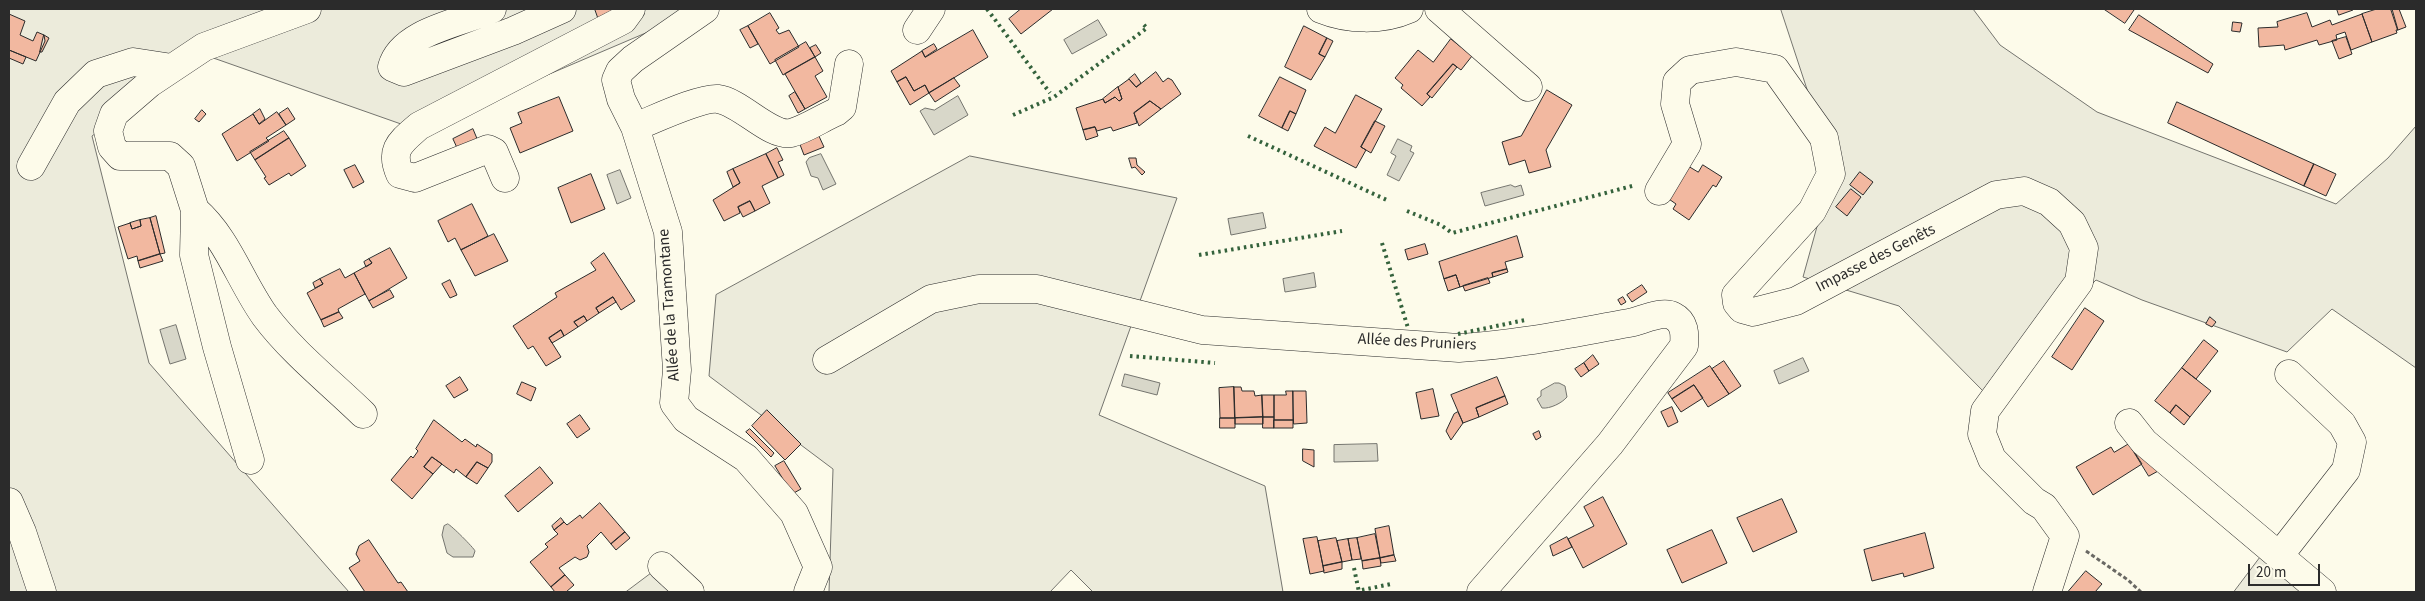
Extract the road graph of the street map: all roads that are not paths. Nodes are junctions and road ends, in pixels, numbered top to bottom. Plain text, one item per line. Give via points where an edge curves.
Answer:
1 (307, 9) edge
2 (492, 9) edge
3 (562, 9) edge
4 (631, 9) edge
5 (705, 9) edge
6 (1321, 9) edge
7 (1409, 9) edge
8 (1439, 9) edge
9 (849, 64) dead end
10 (172, 68) junction
11 (1528, 87) dead end
12 (635, 127) junction
13 (31, 166) dead end
14 (505, 178) dead end
15 (1659, 191) dead end
16 (195, 210) junction
17 (827, 360) dead end
18 (2289, 374) dead end
19 (363, 414) dead end
20 (2129, 423) dead end
21 (250, 460) dead end
22 (9, 502) edge
23 (2279, 556) junction
24 (662, 566) dead end
25 (42, 592) edge
26 (690, 592) edge
27 (808, 592) edge
28 (1481, 592) edge
29 (2047, 592) edge
30 (2322, 592) edge

1 - 10 street via 204,47
2 - 3 street via 412,40 395,57 392,67 404,72
4 - 14 street via 623,20 419,126 399,144 395,161 400,174 415,178 488,149 494,152
5 - 12 street, Allée de la Tramontane via 667,33 620,71 617,86
6 - 7 street via 1350,17 1382,17
8 - 11 street
9 - 12 street via 842,107 790,133 779,131 728,101 716,99
10 - 13 street via 133,62 96,74 67,102
10 - 16 street via 114,114 108,131 112,147 120,156 170,156 181,166
12 - 27 street, Allée de la Tramontane via 668,232 677,370 674,403 686,419 746,458 794,514 818,567
15 - 29 street, Impasse des Genêts via 1687,144 1675,104 1677,82 1690,70 1736,62 1774,69 1824,138 1830,174 1812,211 1736,295 1742,309 1754,312 1796,301 1996,195 2024,191 2049,202 2072,223 2084,248 2079,282 1985,411 1982,434 1992,459 2044,507 2065,536
16 - 19 street via 220,236 250,294 267,318
16 - 21 street via 194,255
17 - 28 street, Allée des Pruniers via 931,299 979,289 1038,289 1202,330 1459,348 1498,346 1665,314 1674,316 1685,333 1684,346 1671,365 1610,444
18 - 23 street via 2342,424 2352,442 2346,470
20 - 23 street via 2144,442
22 - 25 street
23 - 30 street
24 - 26 street

